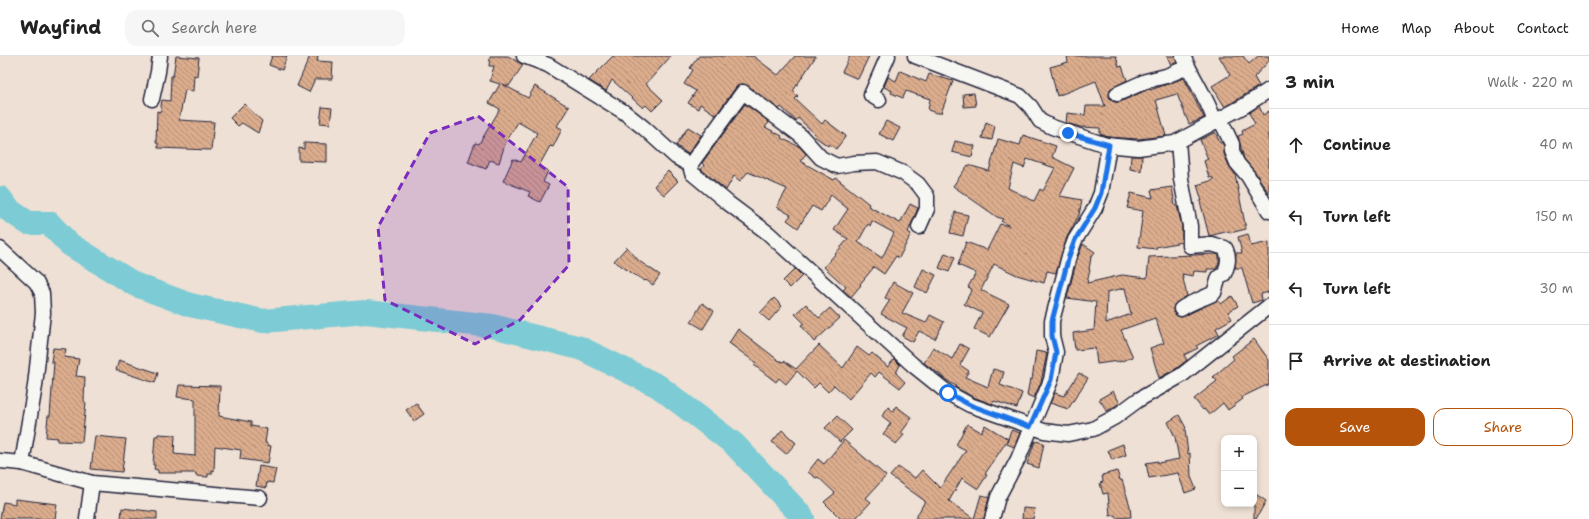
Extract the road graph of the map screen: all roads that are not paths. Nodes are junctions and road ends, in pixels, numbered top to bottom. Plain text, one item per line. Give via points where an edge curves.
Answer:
1 (160, 56) edge
2 (524, 56) edge
3 (888, 56) edge
4 (915, 56) edge
5 (1185, 61) edge
6 (1269, 90) edge
7 (1117, 94) dead end
8 (152, 99) dead end
9 (879, 100) dead end
10 (1217, 120) junction
11 (1178, 141) junction
12 (1109, 145) junction
13 (690, 165) junction
14 (1269, 210) edge
15 (919, 227) dead end
16 (0, 249) edge
17 (1269, 306) edge
18 (1180, 309) dead end
19 (1030, 427) junction
20 (0, 461) edge
21 (22, 463) junction
22 (92, 483) junction
23 (260, 498) dead end
24 (87, 519) edge
25 (992, 519) edge

1 - 8 street
2 - 13 street via 548,65 624,112 676,157
3 - 9 street via 871,95
4 - 12 street via 1020,96 1040,121 1068,133
5 - 7 street via 1166,76
5 - 10 street
6 - 10 street
10 - 11 street
10 - 14 street via 1232,144 1237,163
11 - 12 street via 1138,148
11 - 18 street via 1181,179 1190,226 1190,246 1212,244 1225,248 1228,253 1228,264 1224,274 1219,277 1214,293
12 - 19 street via 1101,193 1069,256 1052,321 1056,352 1051,380
13 - 15 street via 743,92 801,136 821,158 837,166 877,162 903,172 918,184 927,196 927,209
13 - 19 street via 692,173 768,232 913,365 948,393 970,405
16 - 21 street via 36,282 42,293 43,314 35,386
17 - 19 street via 1182,375 1093,429 1068,434
19 - 25 street via 1018,459 998,497
20 - 21 street
21 - 22 street
22 - 23 street
22 - 24 street

